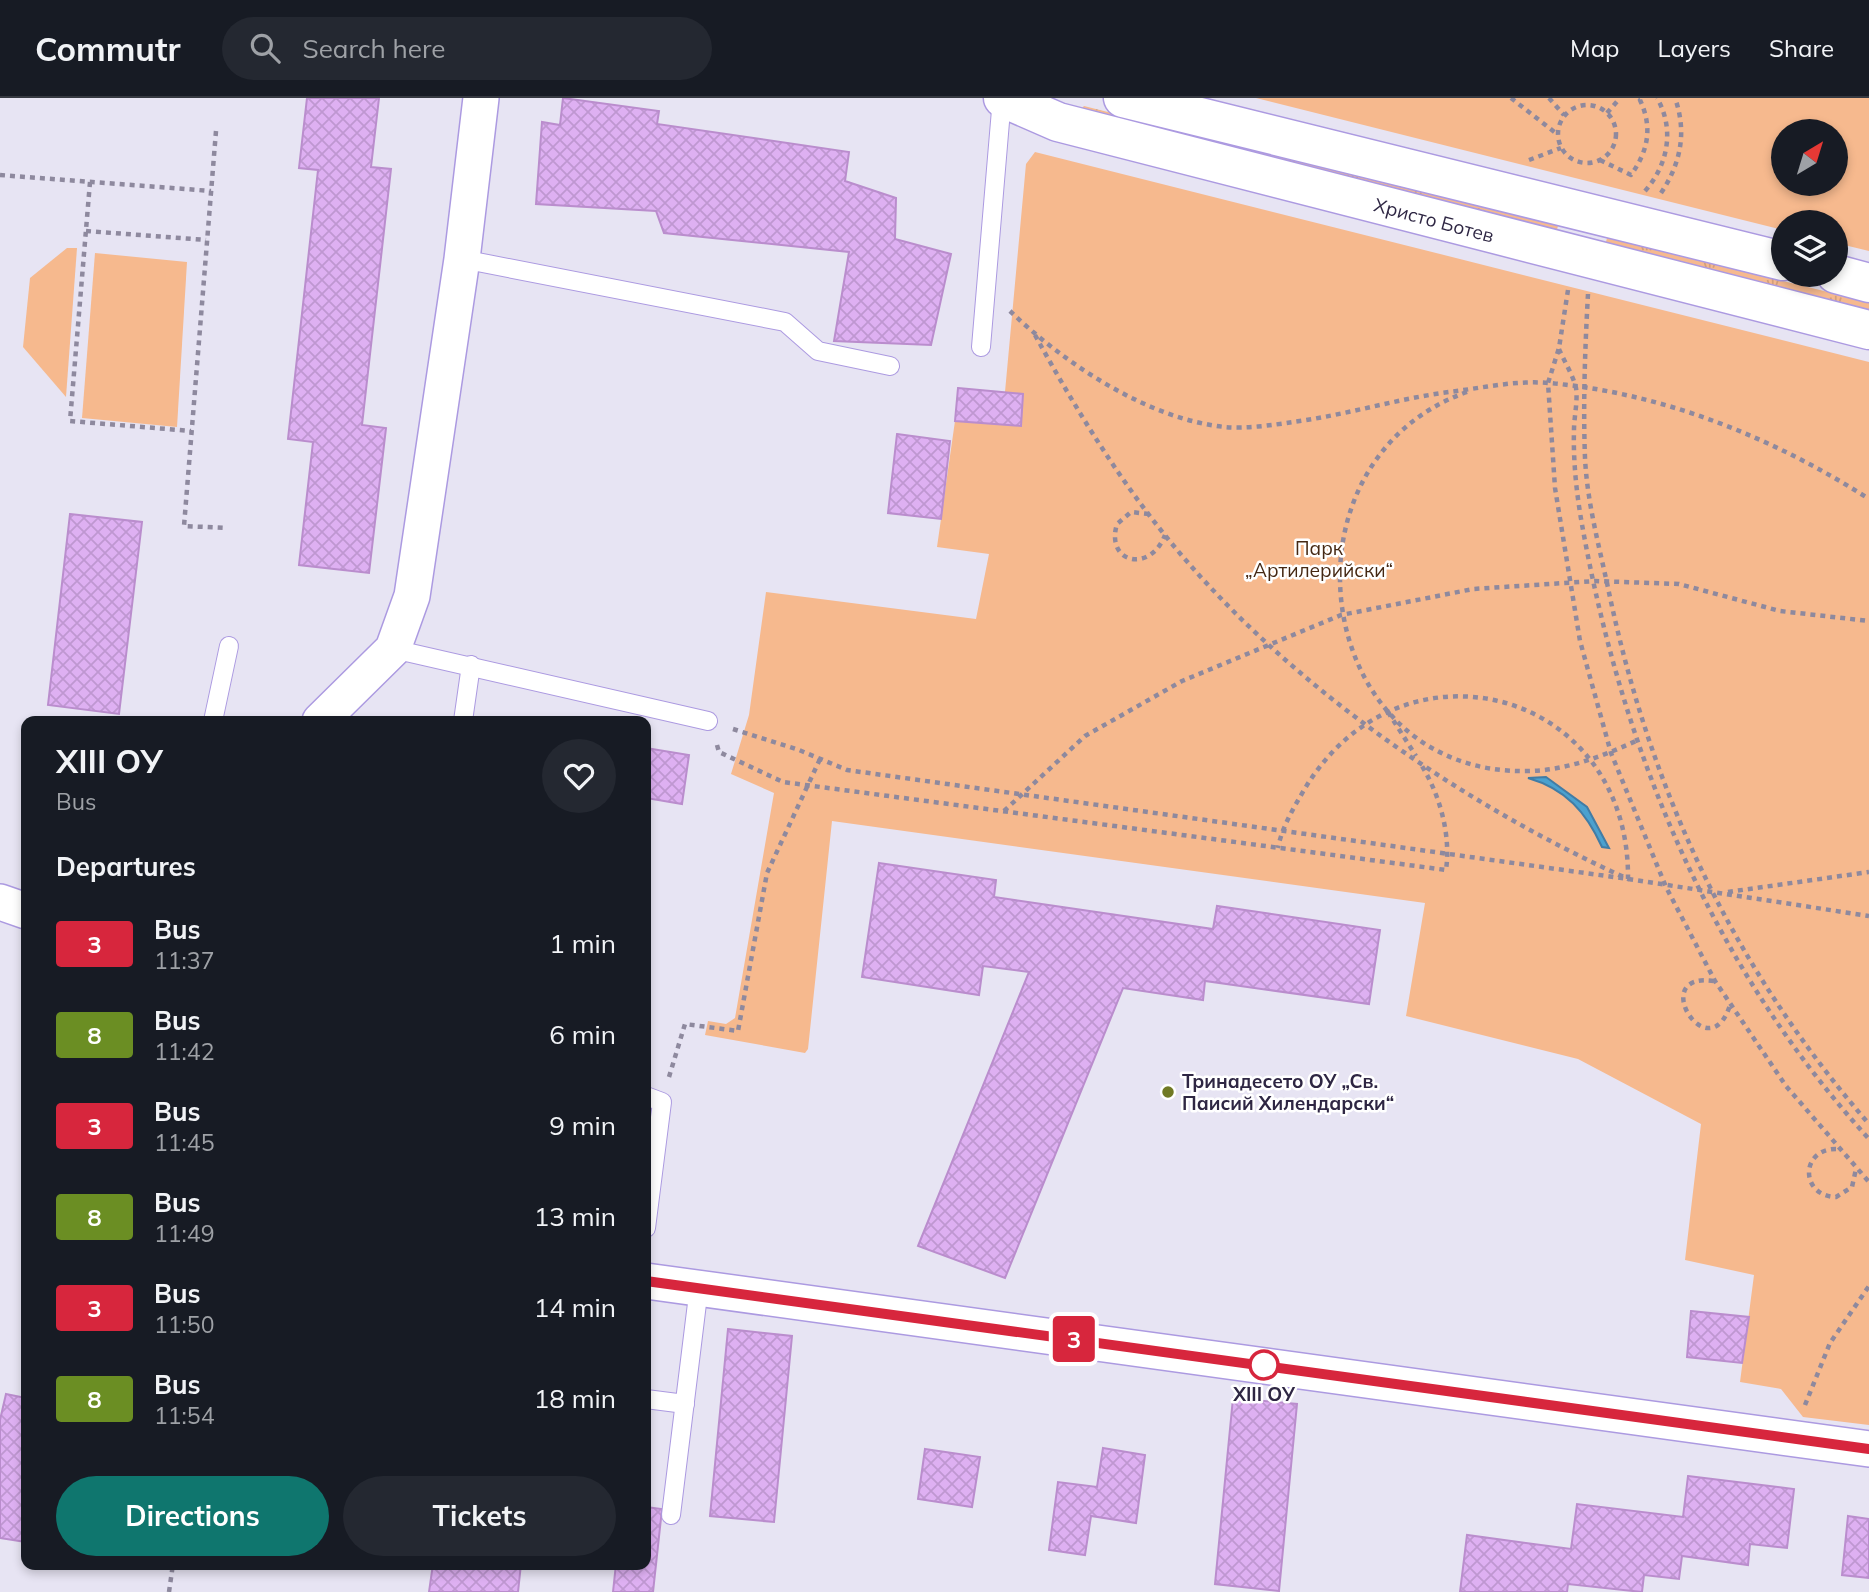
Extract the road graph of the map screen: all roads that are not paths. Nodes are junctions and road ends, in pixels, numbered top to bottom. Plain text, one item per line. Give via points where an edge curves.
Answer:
1 (481, 98) edge
2 (1002, 98) edge
3 (1123, 98) edge
4 (1771, 258) edge
5 (462, 259) junction
6 (1848, 277) edge
7 (1869, 283) edge
8 (1869, 330) edge
9 (981, 347) dead end
10 (890, 366) dead end
11 (229, 646) dead end
12 (393, 649) junction
13 (471, 665) junction
14 (214, 716) edge
15 (325, 716) edge
16 (464, 716) edge
17 (708, 721) road end
18 (0, 902) edge
19 (21, 909) edge
20 (654, 1099) edge
21 (651, 1147) edge
22 (651, 1282) edge
23 (699, 1287) junction
24 (651, 1400) edge
25 (685, 1404) junction
26 (1869, 1449) edge
27 (671, 1515) dead end

1 - 5 street
2 - 8 street, Христо Ботев via 1058,122
2 - 9 lane
3 - 4 street
5 - 10 lane via 785,321 818,351
5 - 12 street via 412,596
6 - 7 street
11 - 14 lane
12 - 13 lane
12 - 15 street
13 - 16 lane
13 - 17 lane
18 - 19 street
20 - 21 lane
22 - 23 street
23 - 25 lane
23 - 26 street
24 - 25 lane
25 - 27 lane

